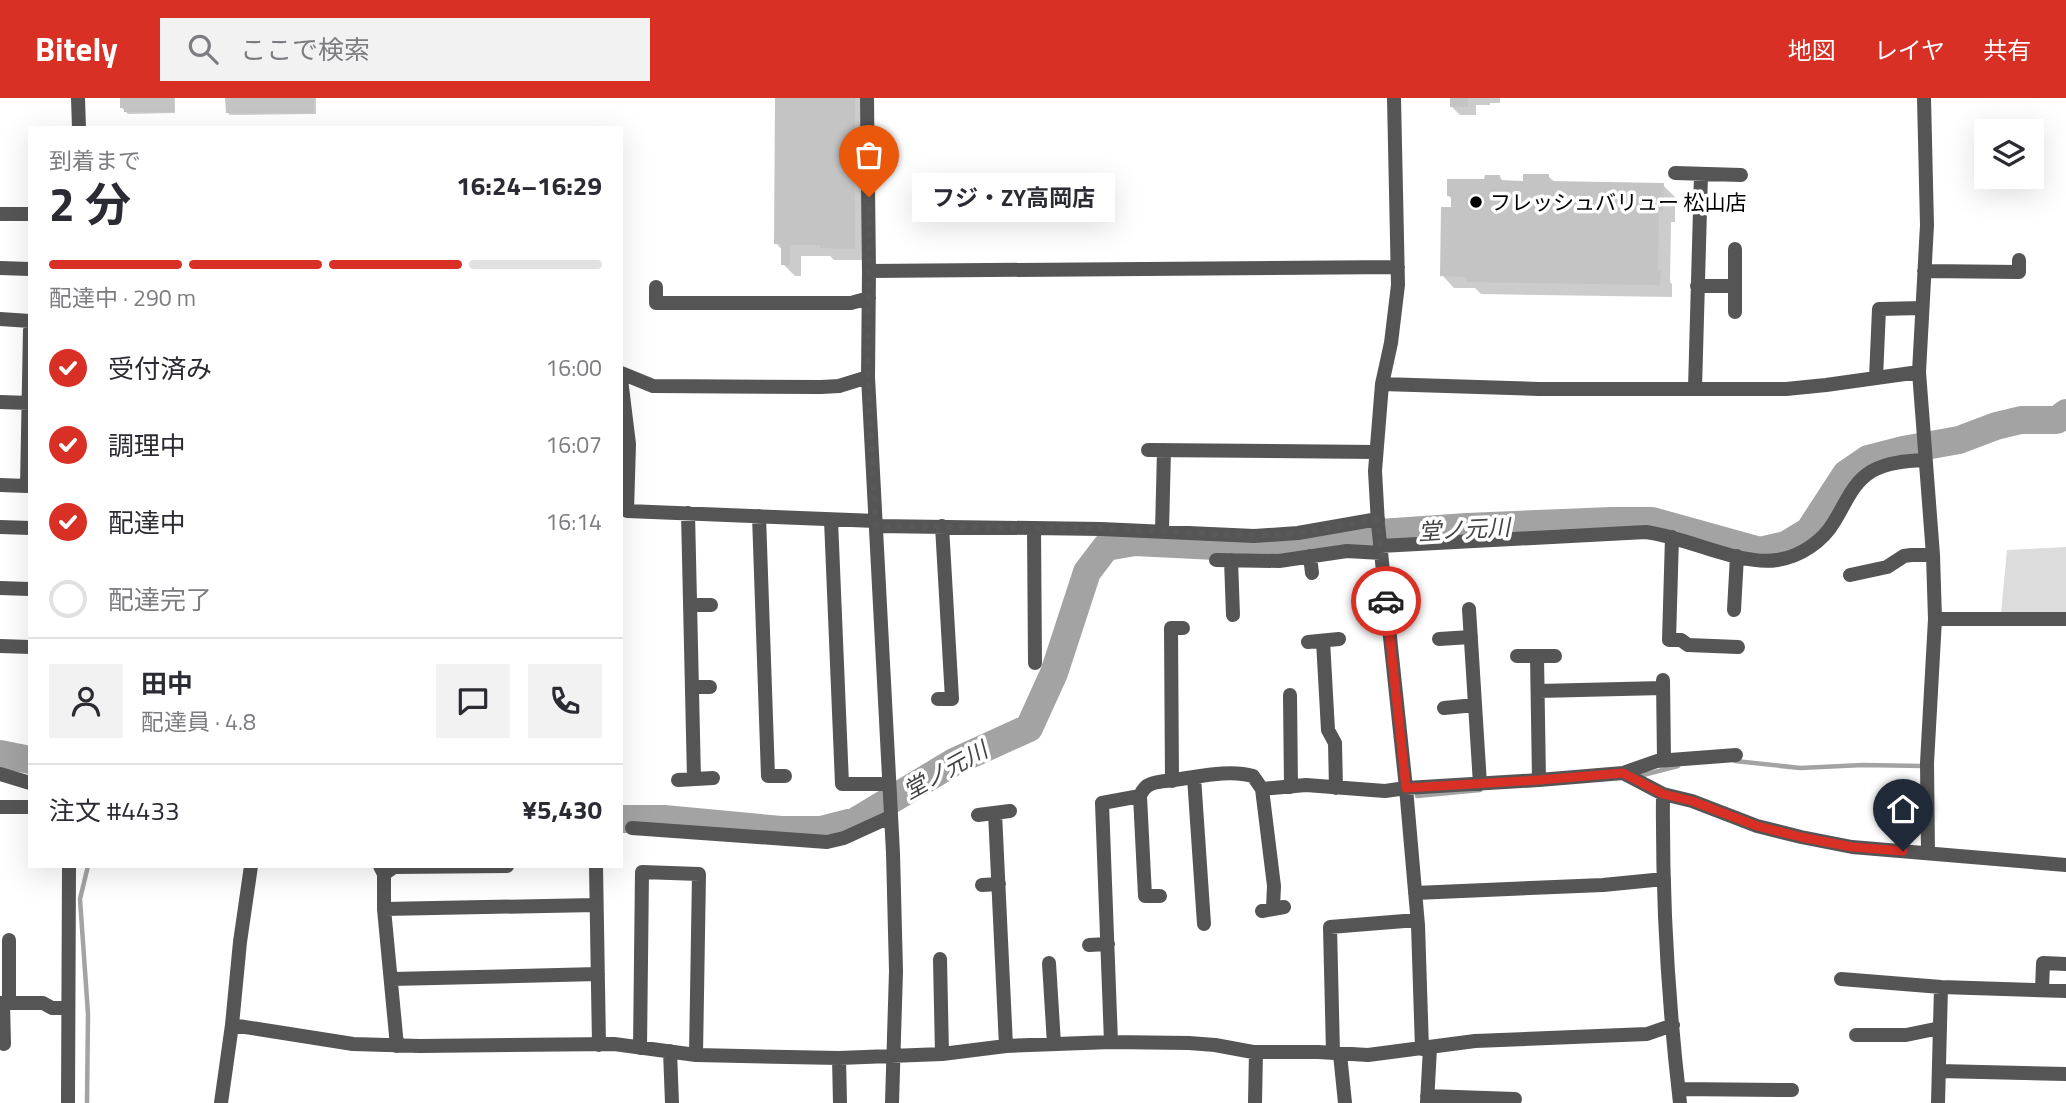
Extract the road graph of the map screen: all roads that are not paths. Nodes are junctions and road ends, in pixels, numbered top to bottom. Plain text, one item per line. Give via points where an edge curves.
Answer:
1 (78, 98) edge
2 (867, 98) edge
3 (1394, 98) edge
4 (1924, 98) edge
5 (79, 126) edge
6 (1675, 173) dead end
7 (1701, 174) junction
8 (1741, 175) dead end
9 (0, 214) edge
10 (28, 215) edge
11 (1735, 249) dead end
12 (2019, 260) dead end
13 (1398, 267) junction
14 (0, 268) edge
15 (28, 269) edge
16 (869, 271) junction
17 (1924, 271) junction
18 (1697, 286) junction
19 (1735, 286) junction
20 (656, 287) dead end
21 (869, 298) junction
22 (1922, 307) junction
23 (1735, 312) dead end
24 (0, 319) edge
25 (28, 321) edge
26 (1919, 372) junction
27 (623, 374) edge
28 (868, 377) junction
29 (1877, 378) junction
30 (1382, 384) junction
31 (1695, 389) junction
32 (623, 395) edge
33 (0, 402) edge
34 (28, 403) edge
35 (28, 444) edge
36 (1148, 450) dead end
37 (1164, 450) junction
38 (1376, 452) junction
39 (1924, 457) junction
40 (0, 485) edge
41 (688, 513) junction
42 (759, 516) junction
43 (831, 520) junction
44 (1378, 522) junction
45 (876, 524) junction
46 (942, 526) junction
47 (0, 527) edge
48 (1034, 527) junction
49 (28, 528) edge
50 (1162, 531) junction
51 (1672, 537) junction
52 (1380, 546) junction
53 (1933, 555) junction
54 (1310, 556) junction
55 (1737, 556) junction
56 (1312, 573) dead end
57 (1850, 575) dead end
58 (0, 588) edge
59 (28, 589) edge
60 (778, 594) dead end
61 (762, 595) junction
62 (690, 605) junction
63 (711, 605) dead end
64 (1469, 609) dead end
65 (1734, 610) dead end
66 (1233, 615) dead end
67 (2066, 619) edge
68 (1935, 620) junction
69 (1183, 628) dead end
70 (1471, 638) junction
71 (1339, 639) dead end
72 (1439, 639) dead end
73 (1323, 641) junction
74 (1308, 642) dead end
75 (0, 646) edge
76 (28, 647) edge
77 (1738, 647) dead end
78 (1517, 656) dead end
79 (1537, 656) junction
80 (1555, 656) dead end
81 (1035, 663) dead end
82 (692, 687) junction
83 (710, 687) dead end
84 (1538, 691) junction
85 (1290, 695) dead end
86 (938, 699) dead end
87 (1475, 705) junction
88 (1444, 708) dead end
89 (1736, 755) dead end
90 (1664, 761) junction
91 (1623, 773) junction
92 (0, 774) edge
93 (785, 776) dead end
94 (713, 778) dead end
95 (1194, 778) junction
96 (694, 779) junction
97 (678, 780) dead end
98 (1539, 780) junction
99 (1172, 781) junction
100 (28, 782) edge
101 (889, 784) junction
102 (1480, 784) junction
103 (1291, 786) junction
104 (1336, 788) junction
105 (1406, 788) junction
106 (1262, 789) junction
107 (1663, 794) junction
108 (1140, 796) junction
109 (0, 807) edge
110 (28, 807) edge
111 (978, 815) dead end
112 (890, 817) junction
113 (632, 828) dead end
114 (1928, 853) junction
115 (2066, 865) edge
116 (69, 868) edge
117 (251, 868) edge
118 (596, 868) edge
119 (382, 870) edge
120 (1664, 879) junction
121 (999, 884) junction
122 (982, 885) dead end
123 (1415, 893) junction
124 (1160, 896) dead end
125 (596, 905) junction
126 (384, 909) junction
127 (1273, 909) dead end
128 (1417, 920) junction
129 (1204, 924) dead end
130 (9, 940) dead end
131 (1108, 944) junction
132 (1089, 945) dead end
133 (1017, 957) dead end
134 (1002, 958) junction
135 (940, 959) dead end
136 (1049, 964) dead end
137 (2066, 964) edge
138 (598, 974) junction
139 (392, 979) junction
140 (1841, 979) dead end
141 (1941, 987) junction
142 (2042, 990) junction
143 (2066, 991) edge
144 (4, 1003) edge
145 (68, 1008) junction
146 (232, 1025) junction
147 (1673, 1025) junction
148 (1940, 1028) junction
149 (1856, 1035) dead end
150 (1111, 1042) junction
151 (4, 1044) dead end
152 (599, 1045) junction
153 (1054, 1045) junction
154 (397, 1046) junction
155 (1006, 1046) junction
156 (640, 1048) junction
157 (1426, 1049) junction
158 (670, 1051) junction
159 (1256, 1052) junction
160 (1337, 1053) junction
161 (942, 1054) junction
162 (696, 1055) junction
163 (895, 1056) junction
164 (839, 1058) junction
165 (1939, 1070) junction
166 (2066, 1074) edge
167 (1792, 1090) dead end
168 (1679, 1096) edge
169 (1427, 1099) edge
170 (1515, 1099) dead end
171 (68, 1103) edge
172 (221, 1103) edge
173 (672, 1103) edge
174 (840, 1103) edge
175 (892, 1103) edge
176 (1255, 1103) edge
177 (1345, 1103) edge
178 (1938, 1103) edge

1 - 5 street
2 - 16 street
3 - 13 street
4 - 17 street
6 - 7 street
7 - 8 street
7 - 18 street
9 - 10 street
11 - 19 street
12 - 17 street via 2019,272
13 - 16 street
13 - 30 street
14 - 15 street
16 - 21 street
17 - 22 street
18 - 19 street
18 - 31 street
19 - 23 street
20 - 21 street via 656,303 850,303
21 - 28 street
22 - 26 street
22 - 29 street via 1879,309
24 - 25 street
26 - 29 street
26 - 39 street
27 - 28 street via 653,386 821,387
28 - 45 street
29 - 31 street via 1786,388
30 - 31 street
30 - 38 street
32 - 41 street via 629,444 627,511
33 - 34 street
35 - 40 street via 27,486
36 - 37 street
37 - 38 street
37 - 50 street
38 - 44 street
39 - 53 street
39 - 55 street via 1887,465 1861,479 1834,524 1810,547 1776,561
41 - 42 street
41 - 62 street
42 - 43 street
42 - 61 street
43 - 45 street
43 - 101 street via 842,784
44 - 50 street via 1277,536
44 - 52 street
45 - 46 street
45 - 101 street
46 - 48 street
46 - 86 street via 952,699
47 - 49 street
48 - 50 street
48 - 81 street
51 - 52 street via 1625,532
51 - 55 street
51 - 77 street via 1669,640
52 - 54 street
52 - 105 street
53 - 57 street via 1904,556 1887,567
53 - 68 street
54 - 56 street
54 - 66 street via 1279,561 1224,560
55 - 65 street
58 - 59 street
60 - 61 street
61 - 93 street via 771,689 768,776
62 - 63 street
62 - 82 street
64 - 70 street
67 - 68 street
68 - 114 street via 1927,763
69 - 99 street via 1171,628
70 - 72 street
70 - 87 street
71 - 73 street
73 - 74 street
73 - 104 street
75 - 76 street
78 - 79 street
79 - 80 street
79 - 84 street
82 - 83 street
82 - 96 street
84 - 90 street via 1663,683
84 - 98 street
85 - 103 street
87 - 88 street
87 - 102 street
89 - 90 street
90 - 91 street
91 - 98 street
91 - 107 street
92 - 100 street
94 - 96 street
95 - 99 street
95 - 106 street via 1246,774
95 - 129 street
96 - 97 street
98 - 102 street
99 - 108 street via 1151,784
101 - 112 street
102 - 105 street
103 - 104 street
103 - 106 street
104 - 105 street
105 - 123 street
106 - 127 street
107 - 114 street via 1801,837 1852,847
107 - 120 street
108 - 124 street via 1145,896
108 - 131 street via 1101,803
109 - 110 street
111 - 121 street via 1002,812
112 - 113 street via 827,842
112 - 163 street
114 - 115 street
116 - 145 street
117 - 146 street
118 - 125 street
119 - 126 street
120 - 123 street
120 - 147 street
121 - 122 street
121 - 134 street
123 - 128 street
125 - 126 street
125 - 138 street
126 - 139 street
128 - 157 street
128 - 160 street via 1330,927
130 - 144 street
131 - 132 street
131 - 150 street
133 - 134 street
134 - 155 street
135 - 161 street
136 - 153 street
137 - 142 street via 2043,964
138 - 139 street
138 - 152 street
139 - 154 street
140 - 141 street
141 - 142 street
141 - 148 street
142 - 143 street
144 - 145 street
144 - 151 street
145 - 171 street
146 - 154 street via 352,1044
146 - 172 street
147 - 157 street via 1647,1034 1475,1041
147 - 168 street
148 - 149 street via 1906,1035
148 - 165 street
150 - 153 street
150 - 159 street via 1189,1043
152 - 154 street
152 - 156 street
153 - 155 street
155 - 161 street
156 - 158 street
156 - 162 street via 642,872 699,874
157 - 160 street
157 - 169 street
158 - 162 street
158 - 173 street
159 - 160 street
159 - 176 street
160 - 177 street
161 - 163 street
162 - 164 street
163 - 164 street
163 - 175 street
164 - 174 street
165 - 166 street
165 - 178 street
167 - 168 street
169 - 170 street

